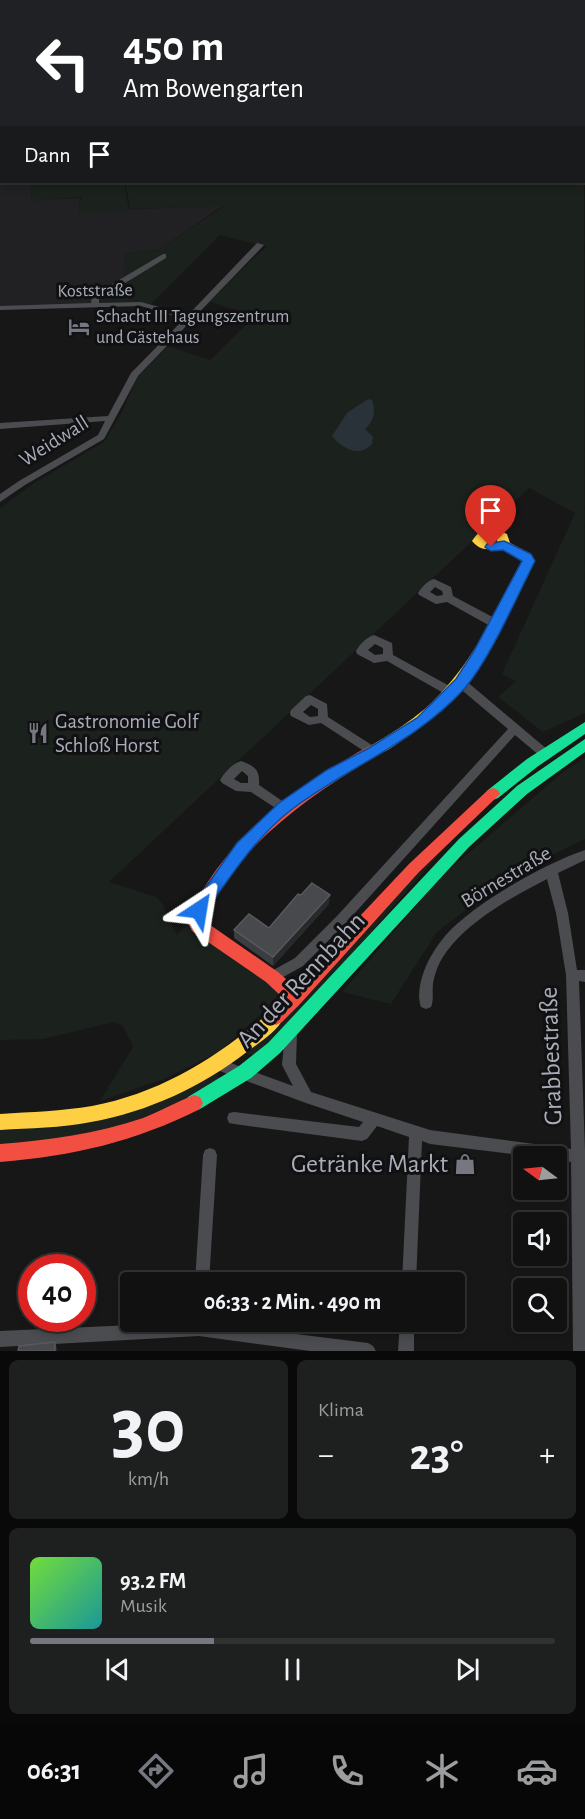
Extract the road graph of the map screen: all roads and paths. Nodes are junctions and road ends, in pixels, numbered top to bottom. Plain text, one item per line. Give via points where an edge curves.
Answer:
1 (260, 245) dead end
2 (163, 256) dead end
3 (95, 305) junction
4 (0, 308) edge
5 (189, 318) junction
6 (111, 418) junction
7 (0, 426) edge
8 (0, 499) edge
9 (504, 545) dead end
10 (448, 598) dead end
11 (496, 624) junction
12 (388, 657) dead end
13 (456, 687) junction
14 (322, 718) dead end
15 (585, 727) edge
16 (515, 728) junction
17 (585, 744) edge
18 (375, 752) junction
19 (544, 753) junction
20 (556, 763) junction
21 (253, 787) dead end
22 (284, 808) junction
23 (585, 855) edge
24 (550, 870) junction
25 (578, 975) edge
26 (272, 977) junction
27 (296, 998) junction
28 (426, 1002) dead end
29 (291, 1032) junction
30 (217, 1064) junction
31 (581, 1064) edge
32 (244, 1073) junction
33 (306, 1097) junction
34 (234, 1118) dead end
35 (373, 1120) junction
36 (0, 1122) edge
37 (416, 1133) junction
38 (0, 1153) edge
39 (210, 1155) dead end
40 (581, 1157) edge
41 (203, 1272) edge
42 (409, 1272) edge
43 (120, 1331) edge
44 (245, 1332) edge
45 (407, 1332) edge
46 (0, 1339) edge
47 (368, 1351) edge
48 (406, 1351) edge
49 (581, 1351) edge

1 - 5 street, Weidwall
2 - 3 street via 95,298
3 - 4 street, Koststraße
3 - 5 street, Koststraße via 141,304
5 - 6 street, Weidwall via 134,375
6 - 7 street
6 - 8 street, Weidwall via 96,441
9 - 11 main road via 529,561
10 - 11 street
11 - 13 main road
12 - 13 street
13 - 16 street
13 - 18 main road via 422,721
14 - 18 street
15 - 19 main road, An der Rennbahn
16 - 19 street
16 - 26 street, An der Rennbahn via 341,920 299,962
17 - 20 main road, An der Rennbahn
18 - 22 main road via 332,774
19 - 20 main road
19 - 27 main road, An der Rennbahn via 461,820 390,892
20 - 29 main road, An der Rennbahn via 462,844
21 - 22 street
22 - 26 main road via 243,847 195,921
23 - 24 street, Börnestraße
24 - 25 street, Grabbestraße
24 - 28 street, Börnestraße via 466,923 442,949 427,978
25 - 31 street, Grabbestraße
26 - 27 main road
27 - 30 main road, An der Rennbahn
29 - 32 main road, An der Rennbahn
29 - 33 street via 289,1065
30 - 32 street
30 - 36 main road, An der Rennbahn via 161,1093 116,1109
31 - 40 street, Grabbestraße
32 - 33 street
32 - 38 main road, An der Rennbahn via 168,1116 100,1141
33 - 35 street
34 - 35 street via 362,1134
35 - 37 street
37 - 40 street via 448,1141
37 - 42 street
39 - 41 street
40 - 49 street, Grabbestraße
43 - 46 street
44 - 47 street
45 - 48 street

